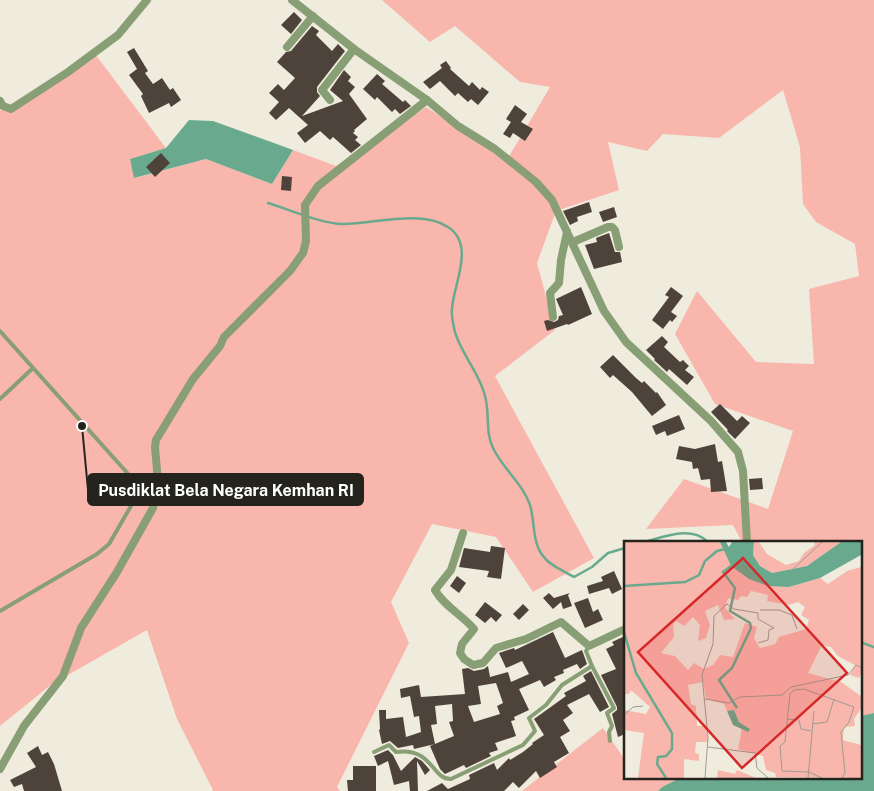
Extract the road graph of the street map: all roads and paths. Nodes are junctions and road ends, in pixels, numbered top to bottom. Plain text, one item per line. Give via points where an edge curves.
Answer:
1 (147, 0) edge
2 (292, 0) edge
3 (312, 16) junction
4 (287, 47) dead end
5 (354, 49) junction
6 (330, 100) dead end
7 (427, 100) junction
8 (0, 101) edge
9 (567, 232) junction
10 (573, 242) junction
11 (619, 247) dead end
12 (553, 317) dead end
13 (0, 331) edge
14 (34, 368) junction
15 (0, 399) edge
16 (463, 533) dead end
17 (747, 541) edge
18 (0, 611) edge
19 (624, 629) edge
20 (588, 646) junction
21 (592, 666) junction
22 (610, 740) dead end
23 (374, 752) dead end
24 (0, 769) edge

1 - 8 street via 118,34 68,72 11,109
2 - 3 street
3 - 4 street
3 - 5 street
5 - 6 street via 322,90
5 - 7 street
7 - 9 street via 536,182 552,200
7 - 24 street via 318,186 305,205 306,242 303,253 290,271 224,337 193,379 156,440 158,482 153,508 81,628 63,676 24,726
9 - 10 street
9 - 12 street via 559,283 550,293
10 - 11 street via 612,227
10 - 17 street via 604,311 626,342 711,421 738,452 743,471
13 - 14 lane
14 - 15 lane
14 - 18 lane via 130,476 133,492 131,506 109,544
16 - 20 street via 451,570 436,590 440,598 465,618 474,630 462,644 460,653 464,659 473,665 483,663 496,648 526,639 561,622
19 - 20 street
20 - 21 lane via 586,651
21 - 22 lane via 614,708 606,713 612,726
21 - 23 lane via 562,686 546,705 529,718 535,731 523,746 450,780 442,777 423,756 408,750 396,752 389,745

